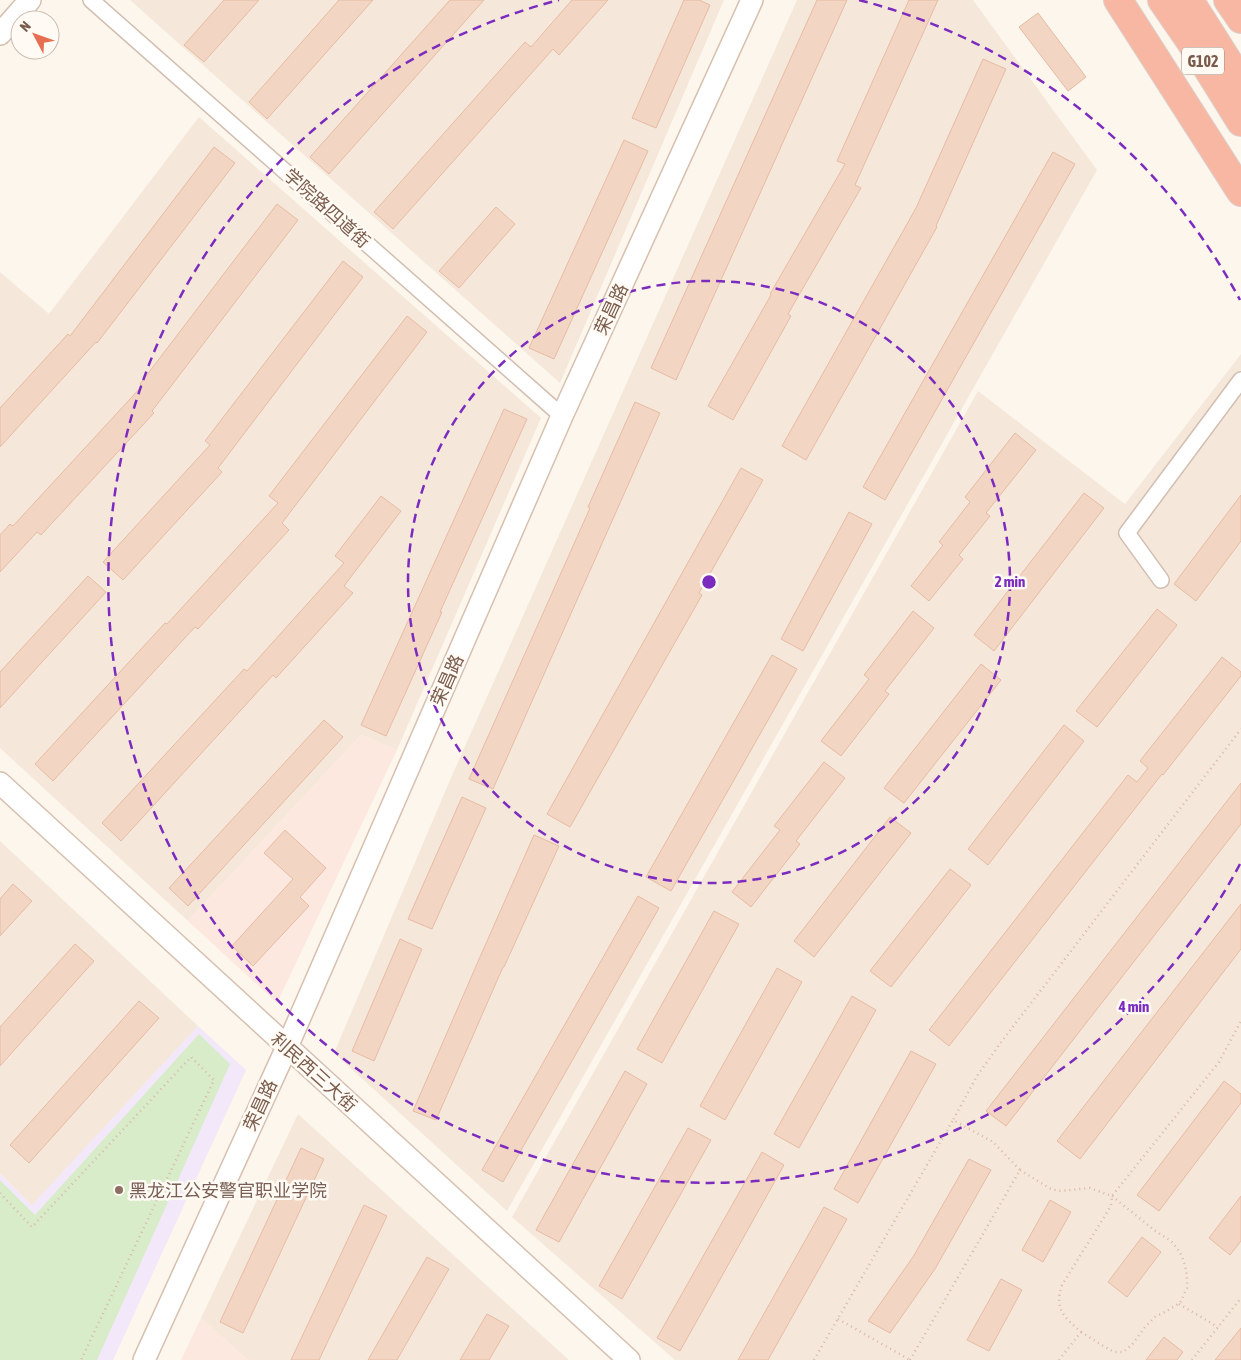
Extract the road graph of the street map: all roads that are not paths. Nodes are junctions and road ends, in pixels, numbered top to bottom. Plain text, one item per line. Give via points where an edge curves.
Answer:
1 (30, 0) edge
2 (92, 0) edge
3 (752, 0) edge
4 (1118, 0) edge
5 (1162, 0) edge
6 (1189, 0) edge
7 (1228, 0) edge
8 (1241, 19) edge
9 (0, 34) edge
10 (1241, 82) edge
11 (1241, 122) edge
12 (1241, 192) edge
13 (1241, 380) edge
14 (562, 416) junction
15 (1161, 580) dead end
16 (0, 783) edge
17 (0, 796) edge
18 (285, 1051) junction
19 (144, 1360) edge
20 (620, 1360) edge
21 (629, 1360) edge

1 - 9 main road
2 - 14 street, 学院路四道街
3 - 14 main road, 荣昌路
4 - 12 highway
5 - 11 highway, G102
6 - 10 highway, G102
7 - 8 highway
13 - 15 street via 1127,533
14 - 18 main road, 荣昌路
16 - 18 main road, 利民西三大街
17 - 18 main road, 利民西三大街
18 - 19 main road, 荣昌路
18 - 20 main road, 利民西三大街
18 - 21 main road, 利民西三大街

